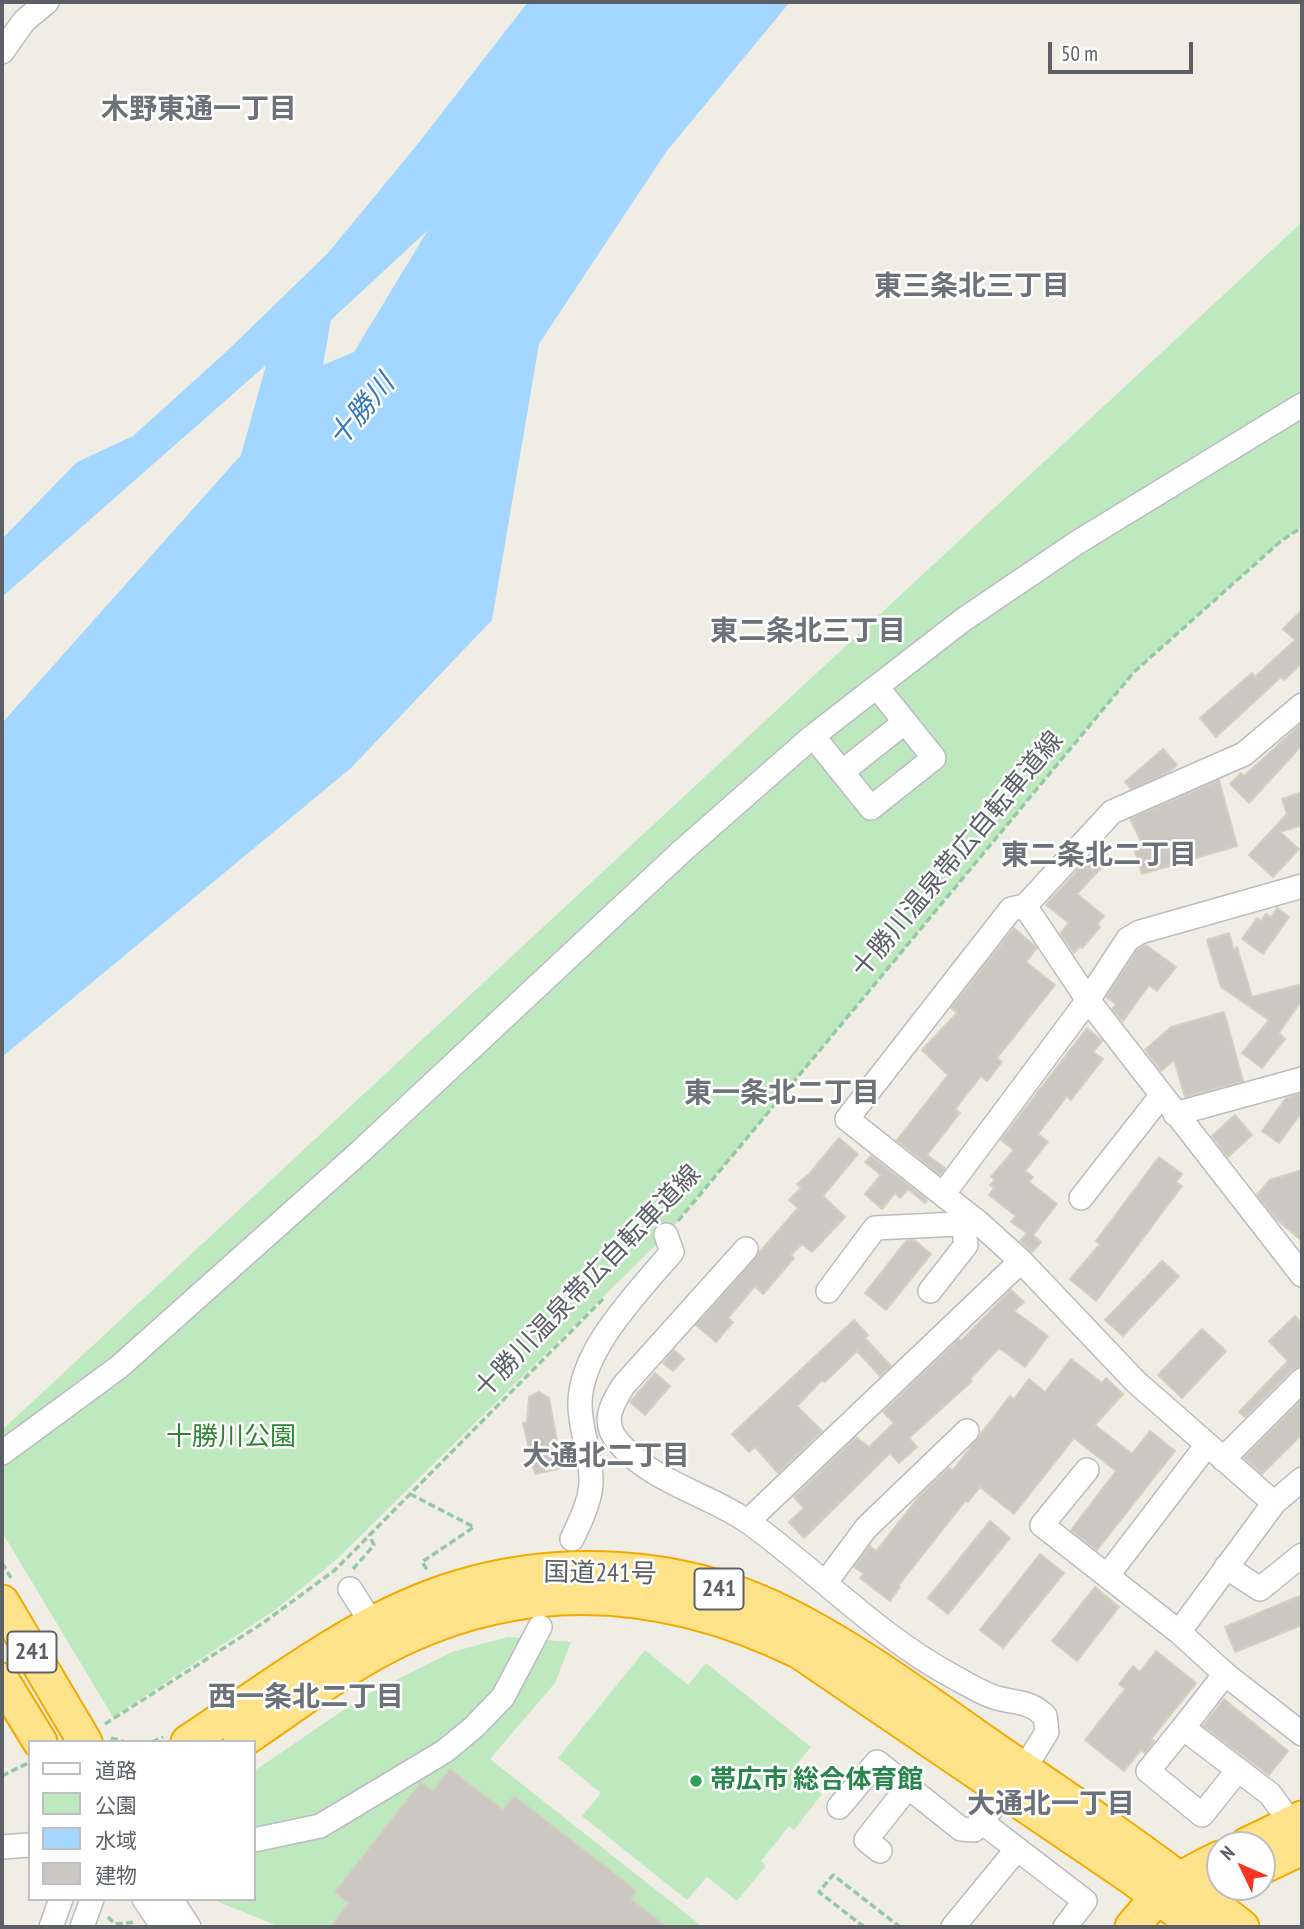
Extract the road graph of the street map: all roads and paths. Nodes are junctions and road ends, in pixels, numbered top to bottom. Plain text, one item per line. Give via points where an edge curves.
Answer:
1 (47, 2) edge
2 (2, 52) edge
3 (1302, 405) edge
4 (1302, 527) edge
5 (877, 687) junction
6 (1302, 705) edge
7 (905, 722) junction
8 (813, 736) junction
9 (842, 772) junction
10 (1302, 886) edge
11 (1025, 906) junction
12 (1088, 1000) junction
13 (1302, 1079) edge
14 (1168, 1105) junction
15 (944, 1193) junction
16 (1082, 1198) dead end
17 (971, 1224) junction
18 (666, 1234) joint
19 (746, 1249) dead end
20 (1295, 1254) edge
21 (1021, 1261) junction
22 (1302, 1275) edge
23 (828, 1291) dead end
24 (609, 1292) dead end
25 (930, 1292) dead end
26 (1302, 1380) edge
27 (967, 1431) dead end
28 (1215, 1452) junction
29 (2, 1453) edge
30 (1087, 1470) dead end
31 (1302, 1479) edge
32 (410, 1494) junction
33 (1274, 1503) junction
34 (748, 1521) junction
35 (369, 1535) junction
36 (572, 1539) dead end
37 (1302, 1555) edge
38 (1226, 1567) junction
39 (430, 1574) dead end
40 (1107, 1576) junction
41 (826, 1582) junction
42 (350, 1589) joint
43 (2, 1602) edge
44 (540, 1627) dead end
45 (1179, 1632) junction
46 (380, 1636) junction
47 (1225, 1674) junction
48 (2, 1680) edge
49 (1183, 1728) junction
50 (34, 1732) edge
51 (93, 1734) edge
52 (1302, 1734) edge
53 (192, 1740) edge
54 (243, 1740) edge
55 (28, 1764) edge
56 (1238, 1770) junction
57 (2, 1776) edge
58 (1016, 1781) junction
59 (908, 1787) junction
60 (839, 1807) dead end
61 (982, 1822) junction
62 (1298, 1830) edge
63 (1276, 1836) edge
64 (256, 1840) edge
65 (28, 1845) edge
66 (2, 1847) edge
67 (1017, 1849) junction
68 (880, 1851) dead end
69 (1276, 1853) edge
70 (1206, 1876) edge
71 (60, 1901) edge
72 (145, 1901) edge
73 (173, 1901) edge
74 (96, 1903) edge
75 (1185, 1903) edge
76 (51, 1927) edge
77 (82, 1927) edge
78 (144, 1927) edge
79 (163, 1927) edge
80 (188, 1927) edge
81 (863, 1927) edge
82 (900, 1927) edge
83 (953, 1927) edge
84 (1065, 1927) edge
85 (1132, 1927) edge
86 (1242, 1927) edge

1 - 2 street via 24,21
3 - 5 street via 1078,542 963,620
4 - 18 path, 十勝川温泉帯広自転車道線 via 1134,672
5 - 7 street
5 - 8 street
6 - 11 street via 1244,754 1112,811
7 - 9 street
7 - 9 street via 934,758 871,808
8 - 9 street
8 - 29 street via 129,1358
10 - 12 street via 1140,932 1128,939
11 - 12 street
11 - 15 street via 1011,909 847,1119
12 - 14 street
12 - 15 street
13 - 14 street
14 - 16 street
14 - 20 street
15 - 17 street
17 - 21 street
17 - 23 street via 875,1228
17 - 25 street via 966,1245
18 - 36 street via 672,1252 601,1343 585,1376 580,1403 592,1480
19 - 34 street via 623,1386 609,1408 609,1426 618,1442 640,1462
20 - 22 street
21 - 28 street via 1136,1382
21 - 34 street
24 - 32 path, 十勝川温泉帯広自転車道線
26 - 28 street
27 - 41 street via 866,1528
28 - 33 street
28 - 40 street
30 - 40 street via 1042,1525
31 - 33 street
32 - 35 path, 十勝川温泉帯広自転車道線
32 - 39 path via 474,1527 422,1562
33 - 38 street
34 - 41 street
35 - 42 path via 374,1545 354,1567
35 - 51 path, 十勝川温泉帯広自転車道線 via 298,1599
37 - 38 street via 1260,1589
38 - 45 street
40 - 45 street
41 - 58 street via 952,1677 996,1698 1035,1706 1045,1716 1047,1732
42 - 46 street
43 - 51 highway, 241 via 62,1703
44 - 64 street via 503,1698 445,1751 320,1826
45 - 47 street
46 - 53 highway, 国道241号 / 241
46 - 54 highway, 国道241号 / 241 via 359,1662
46 - 58 highway, 国道241号 / 241 via 458,1587 502,1576 566,1569 678,1577 771,1606 806,1625 896,1681
47 - 49 street
47 - 52 street
48 - 50 highway, 241
49 - 56 street
49 - 56 street via 1148,1771 1202,1815
55 - 57 path
56 - 62 street via 1270,1794
58 - 61 street
58 - 75 highway, 国道241号 / 241
59 - 60 street via 877,1762
59 - 61 street via 961,1829 974,1830
59 - 68 street via 866,1840
61 - 67 street
62 - 63 highway
62 - 69 highway
65 - 66 street
67 - 83 street
67 - 84 street via 1085,1901
70 - 75 highway
71 - 76 street
72 - 79 street
73 - 80 street
74 - 77 street
74 - 78 path via 115,1924 140,1922
75 - 85 highway
75 - 86 highway, 国道241号
81 - 82 path via 819,1892 833,1875

